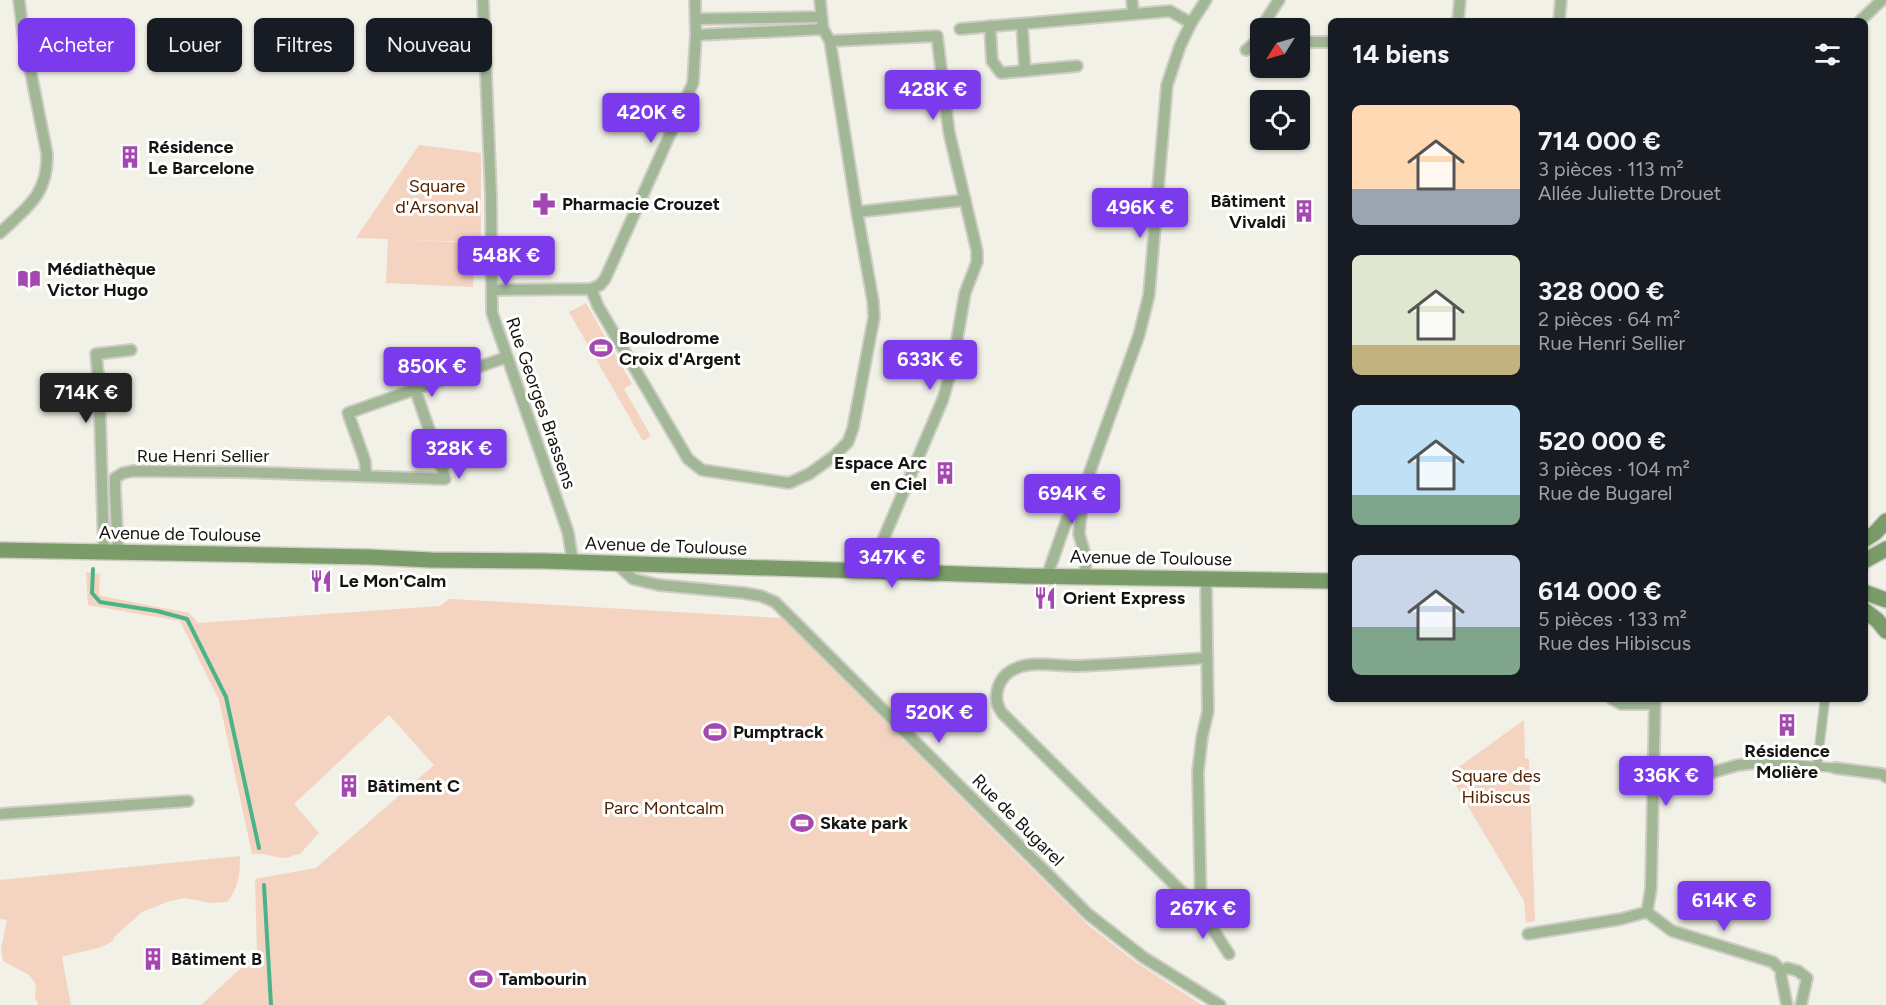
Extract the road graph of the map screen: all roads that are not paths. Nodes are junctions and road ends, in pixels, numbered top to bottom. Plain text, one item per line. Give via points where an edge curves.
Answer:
1 (19, 0) edge
2 (483, 0) edge
3 (695, 0) edge
4 (820, 0) edge
5 (1132, 0) edge
6 (1206, 0) edge
7 (1279, 0) edge
8 (1460, 0) edge
9 (1561, 0) edge
10 (1882, 0) edge
11 (1133, 13) junction
12 (821, 17) junction
13 (1267, 18) edge
14 (1458, 18) edge
15 (1559, 18) edge
16 (1863, 18) edge
17 (696, 19) junction
18 (1191, 23) junction
19 (1022, 24) junction
20 (990, 26) junction
21 (960, 29) dead end
22 (823, 30) junction
23 (696, 35) junction
24 (830, 41) junction
25 (1310, 42) edge
26 (1328, 42) edge
27 (1250, 47) edge
28 (1246, 50) dead end
29 (1077, 66) dead end
30 (1024, 71) junction
31 (965, 200) junction
32 (857, 212) junction
33 (0, 233) edge
34 (591, 289) junction
35 (492, 290) junction
36 (131, 350) dead end
37 (507, 357) junction
38 (415, 389) junction
39 (366, 475) junction
40 (1084, 488) junction
41 (1886, 521) edge
42 (1868, 538) edge
43 (1059, 540) junction
44 (1082, 543) junction
45 (1886, 549) edge
46 (0, 550) edge
47 (111, 551) junction
48 (1868, 559) edge
49 (573, 563) junction
50 (617, 564) junction
51 (880, 572) junction
52 (1047, 576) junction
53 (1085, 576) junction
54 (1206, 579) junction
55 (1328, 581) edge
56 (1868, 593) edge
57 (1886, 600) edge
58 (1868, 613) edge
59 (1886, 631) edge
60 (1206, 658) junction
61 (1617, 702) edge
62 (1655, 702) edge
63 (1825, 702) edge
64 (1766, 762) joint
65 (1817, 766) junction
66 (1835, 768) joint
67 (1886, 777) edge
68 (1653, 779) junction
69 (188, 801) dead end
70 (0, 814) edge
71 (1201, 911) junction
72 (1647, 912) junction
73 (1528, 934) dead end
74 (1229, 954) dead end
75 (1782, 971) junction
76 (1220, 1005) edge
77 (1787, 1005) edge
78 (1801, 1005) edge

1 - 33 street via 47,166 35,200
2 - 35 street, Rue Georges Brassens
3 - 17 street
4 - 12 street
5 - 11 street
6 - 18 street
7 - 13 street
8 - 14 street
9 - 15 street
10 - 16 street
11 - 18 street via 1170,10
11 - 19 street
12 - 17 street
12 - 22 street
17 - 23 street
18 - 40 street via 1167,85 1149,295 1139,335
19 - 20 street
19 - 30 street
20 - 21 street
20 - 30 street via 997,68 1001,73
22 - 23 street
22 - 24 street
23 - 34 street via 693,83 605,279
24 - 31 street via 937,36 949,132
24 - 32 street
25 - 26 street
27 - 28 street
29 - 30 street
31 - 32 street
31 - 51 street via 977,262 966,293 946,388 880,547
32 - 34 street via 874,317 853,428 848,442 834,456 789,483 702,470 688,459
34 - 35 street
35 - 37 street, Rue Georges Brassens via 492,313
36 - 47 street via 96,354
37 - 38 street
37 - 49 street, Rue Georges Brassens via 568,532
38 - 39 street via 348,413
38 - 39 street, Rue Henri Sellier via 445,479
39 - 47 street, Rue Henri Sellier via 123,473 116,477
40 - 43 street
40 - 44 street via 1079,534
41 - 42 main road
43 - 44 street via 1068,538
43 - 52 street
44 - 53 street
45 - 48 main road
46 - 47 main road, Avenue de Toulouse
47 - 49 main road, Avenue de Toulouse
49 - 50 main road, Avenue de Toulouse
50 - 51 main road, Avenue de Toulouse
50 - 76 street, Rue de Bugarel via 633,579 653,584 744,593 775,602 1088,914 1143,957
51 - 52 main road, Avenue de Toulouse
52 - 53 main road, Avenue de Toulouse
53 - 54 main road, Avenue de Toulouse
54 - 55 main road, Avenue de Toulouse
54 - 60 street
56 - 57 main road
58 - 59 main road
60 - 71 street via 1208,711 1198,772
60 - 71 street via 1020,666 1004,676 997,693 1002,713
61 - 62 street
62 - 68 street
63 - 65 street
64 - 65 street
64 - 68 street via 1738,765 1689,779
65 - 66 street
66 - 67 street
68 - 72 street
69 - 70 street
71 - 74 street
72 - 73 street
72 - 75 street via 1672,931 1773,962
75 - 77 street
75 - 78 street via 1798,971 1807,978

